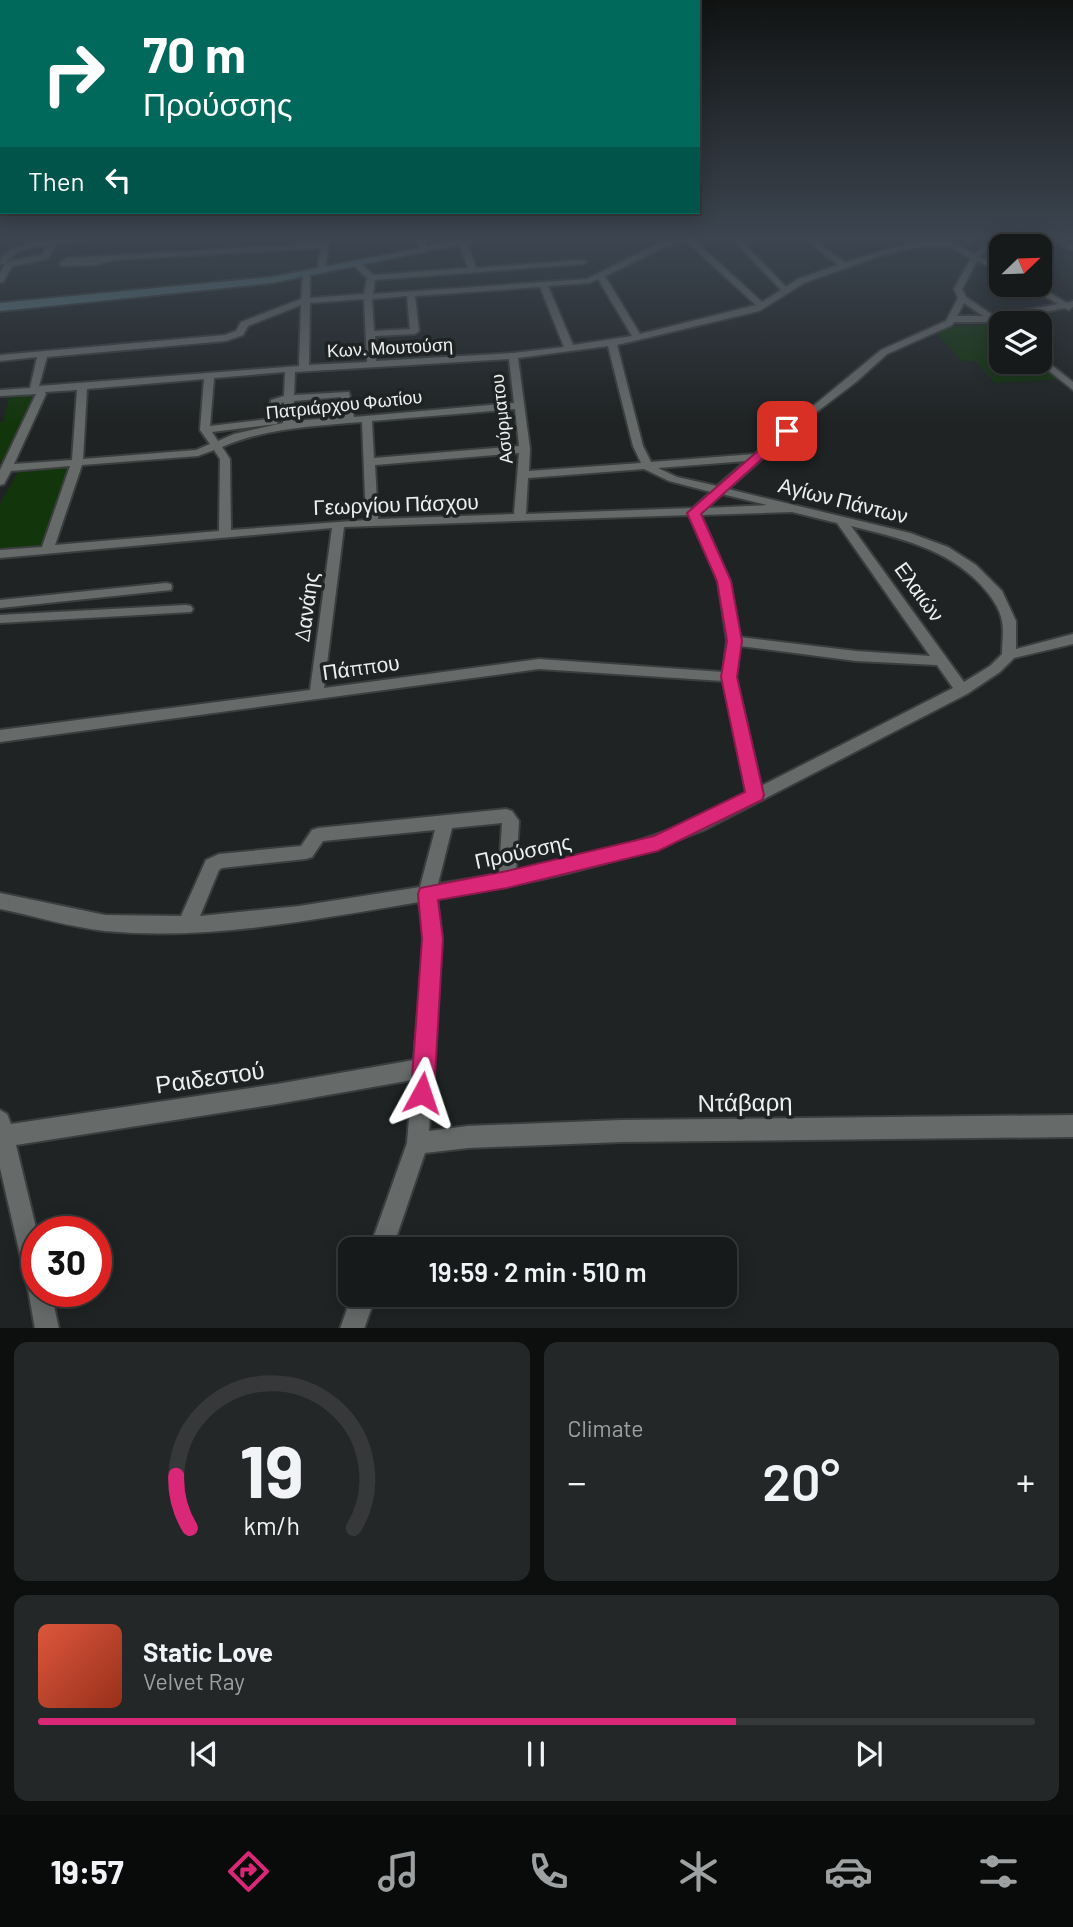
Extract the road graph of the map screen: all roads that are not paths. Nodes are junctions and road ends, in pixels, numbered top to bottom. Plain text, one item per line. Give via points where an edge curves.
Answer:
1 (65, 301) edge
2 (304, 301) joint
3 (368, 301) edge
4 (412, 301) edge
5 (550, 301) edge
6 (616, 301) edge
7 (756, 301) edge
8 (769, 301) edge
9 (961, 301) edge
10 (966, 301) edge
11 (762, 306) junction
12 (1071, 306) edge
13 (0, 307) edge
14 (1041, 311) edge
15 (989, 317) edge
16 (953, 318) junction
17 (989, 319) edge
18 (369, 334) junction
19 (637, 336) junction
20 (612, 343) junction
21 (570, 349) junction
22 (43, 353) junction
23 (513, 356) junction
24 (0, 358) edge
25 (372, 364) junction
26 (303, 368) junction
27 (290, 369) junction
28 (1052, 369) edge
29 (209, 376) junction
30 (82, 386) junction
31 (1073, 387) edge
32 (38, 389) junction
33 (0, 393) edge
34 (289, 398) junction
35 (519, 406) junction
36 (367, 419) junction
37 (349, 420) junction
38 (288, 425) junction
39 (205, 430) junction
40 (214, 446) junction
41 (525, 449) junction
42 (758, 457) junction
43 (369, 462) junction
44 (77, 463) junction
45 (8, 468) junction
46 (649, 468) junction
47 (525, 475) junction
48 (0, 482) edge
49 (721, 491) junction
50 (794, 508) junction
51 (694, 513) junction
52 (520, 519) junction
53 (840, 519) junction
54 (372, 523) junction
55 (339, 524) junction
56 (225, 535) junction
57 (47, 550) junction
58 (0, 554) edge
59 (166, 587) dead end
60 (0, 604) edge
61 (186, 609) dead end
62 (0, 620) edge
63 (1073, 639) edge
64 (734, 641) junction
65 (1009, 655) junction
66 (943, 661) junction
67 (729, 677) junction
68 (962, 690) junction
69 (316, 695) junction
70 (0, 736) edge
71 (755, 795) junction
72 (445, 823) junction
73 (507, 880) junction
74 (428, 894) junction
75 (0, 901) edge
76 (188, 922) junction
77 (424, 1068) junction
78 (1073, 1126) edge
79 (2, 1128) edge
80 (418, 1143) junction
81 (22, 1216) edge
82 (385, 1237) edge
83 (42, 1307) edge
84 (360, 1307) edge
85 (47, 1328) edge
86 (352, 1328) edge

1 - 13 main road
2 - 22 street via 244,324 240,333 226,338
2 - 26 street
3 - 18 street
4 - 18 street via 415,331
5 - 21 street
6 - 19 street
7 - 11 street
8 - 11 street, Κων. Μουτούση
9 - 16 street
10 - 15 street
11 - 19 street, Κων. Μουτούση
12 - 14 street
16 - 17 street
16 - 42 street via 884,352
18 - 25 street
19 - 20 street, Κων. Μουτούση
20 - 21 street, Κων. Μουτούση
20 - 46 street via 638,446
21 - 23 street, Κων. Μουτούση
22 - 24 street
22 - 32 street via 34,386
23 - 25 street, Κων. Μουτούση
23 - 35 street, Ασύρματου
25 - 26 street, Κων. Μουτούση
26 - 27 street, Κων. Μουτούση
27 - 29 street, Κων. Μουτούση
27 - 34 street
28 - 31 street
29 - 30 street, Κων. Μουτούση
29 - 39 street
30 - 32 street, Κων. Μουτούση
30 - 44 street
32 - 33 street, Κων. Μουτούση
32 - 45 street via 41,394
34 - 37 street via 346,394
34 - 38 street
34 - 39 street via 276,400 273,422
35 - 36 street, Πατριάρχου Φωτίου
35 - 41 street, Ασύρματου
36 - 37 street, Πατριάρχου Φωτίου
36 - 43 street
37 - 38 street, Πατριάρχου Φωτίου
38 - 40 street, Πατριάρχου Φωτίου
39 - 40 street
40 - 44 street, Πατριάρχου Φωτίου via 198,453
40 - 56 street via 225,459
41 - 43 street
41 - 47 street, Ασύρματου
42 - 46 street
42 - 49 street
43 - 54 street
44 - 45 street, Πατριάρχου Φωτίου
44 - 57 street
45 - 48 street
46 - 47 street
46 - 49 street, Αγίων Πάντων
47 - 52 street, Ασύρματου
49 - 50 street, Αγίων Πάντων
49 - 51 street
50 - 51 street, Γεωργίου Πάσχου
50 - 53 street, Αγίων Πάντων
51 - 52 street, Γεωργίου Πάσχου
51 - 64 street via 724,581
52 - 54 street, Γεωργίου Πάσχου
53 - 65 street, Αγίων Πάντων via 905,536 972,568 997,594 1009,621
53 - 66 street, Ελαιών
54 - 55 street, Γεωργίου Πάσχου
55 - 56 street, Γεωργίου Πάσχου
55 - 69 street, Δανάης
56 - 57 street, Γεωργίου Πάσχου
57 - 58 street, Γεωργίου Πάσχου
59 - 60 street
61 - 62 street
63 - 65 street
64 - 66 street
64 - 67 street
65 - 68 street, Προύσσης
66 - 68 street, Ελαιών
67 - 69 street, Πάππου via 539,664
67 - 71 street
68 - 71 street, Προύσσης
69 - 70 street, Πάππου
71 - 73 street, Προύσσης via 658,843
72 - 73 street via 510,818
72 - 74 street
72 - 76 street via 318,835 306,852 219,861 212,865
73 - 74 street, Προύσσης
74 - 76 street, Προύσσης via 284,917
74 - 77 street via 433,939
75 - 76 street, Προύσσης via 118,925
77 - 79 street, Ραιδεστού via 278,1094
77 - 80 street
78 - 80 street, Ντάβαρη via 634,1131
79 - 81 street
80 - 82 street
83 - 85 street
84 - 86 street

